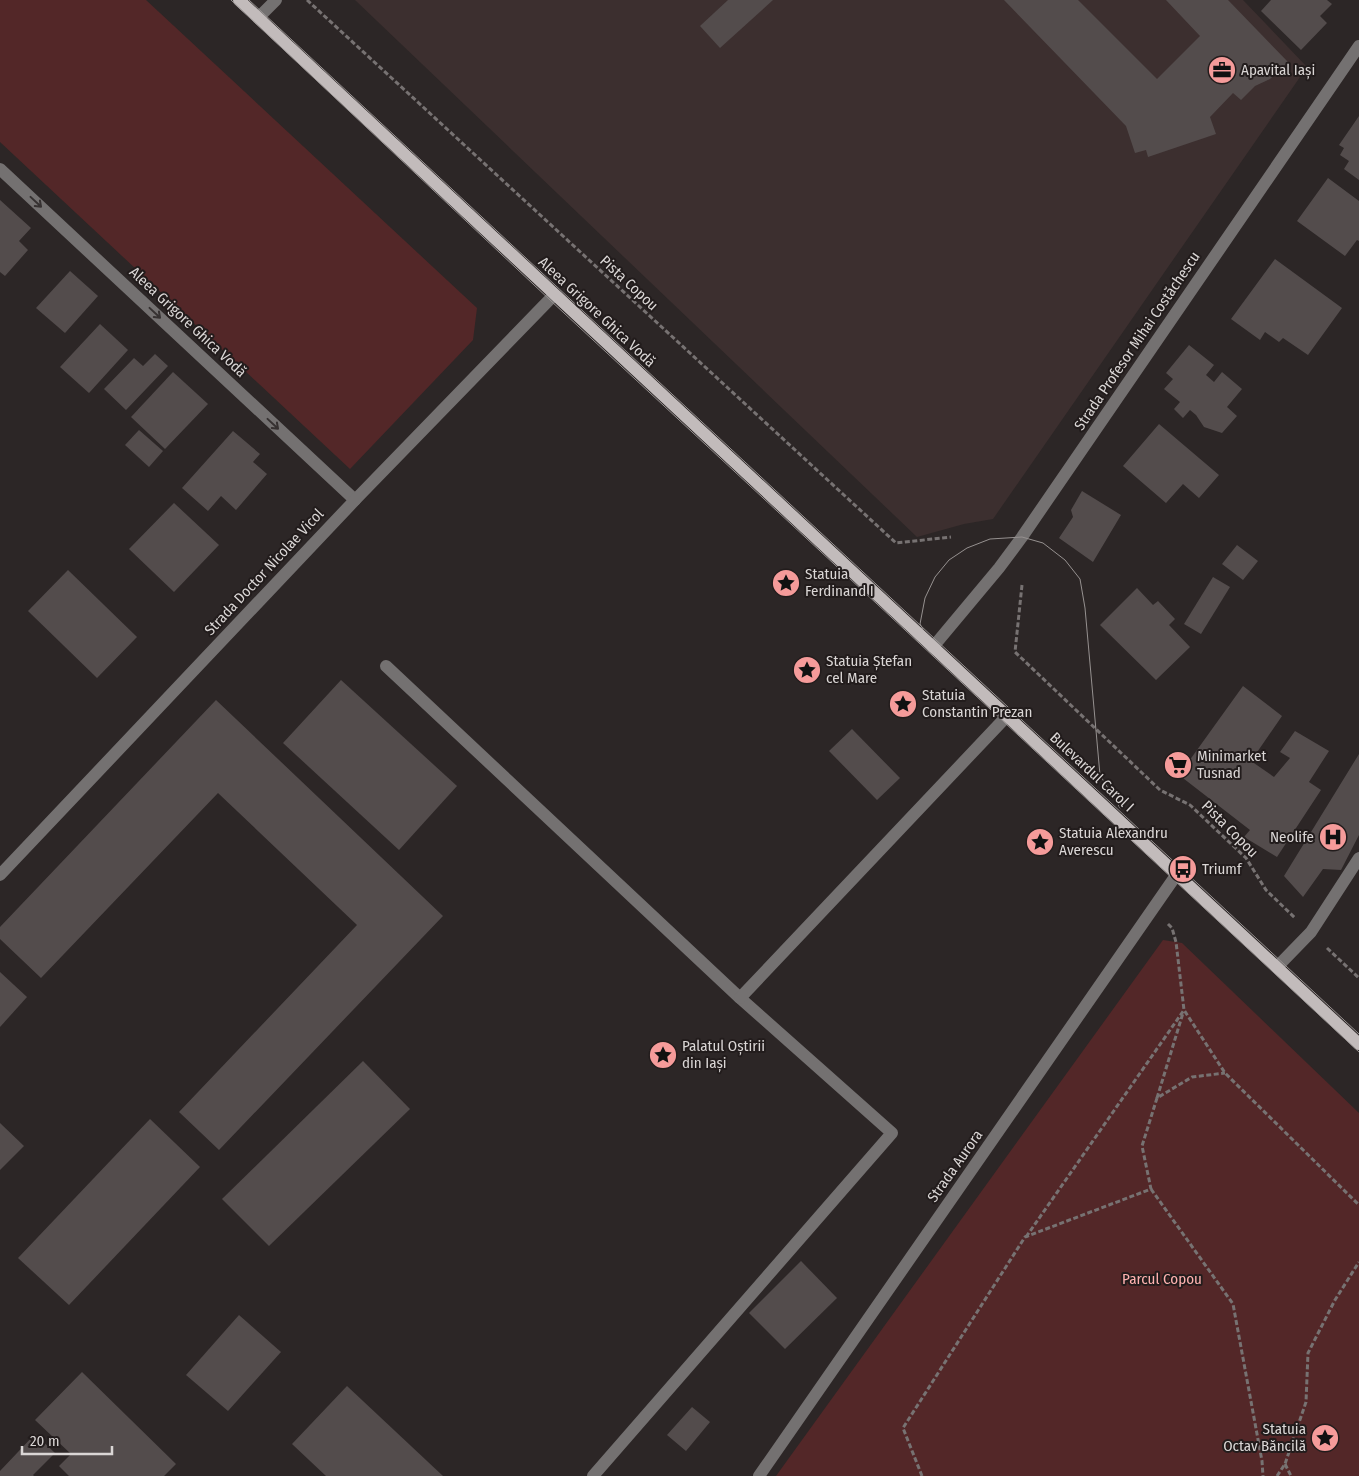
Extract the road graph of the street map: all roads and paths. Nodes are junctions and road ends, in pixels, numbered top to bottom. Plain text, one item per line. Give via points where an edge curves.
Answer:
1 (239, 0) edge
2 (276, 0) edge
3 (308, 0) edge
4 (258, 18) junction
5 (1359, 46) edge
6 (0, 169) edge
7 (554, 295) junction
8 (355, 500) junction
9 (951, 537) dead end
10 (1022, 584) dead end
11 (933, 647) junction
12 (386, 666) dead end
13 (1007, 716) junction
14 (1359, 858) edge
15 (0, 874) edge
16 (1177, 874) junction
17 (1151, 911) junction
18 (1311, 932) junction
19 (1277, 967) junction
20 (1359, 978) edge
21 (740, 998) junction
22 (1184, 1010) junction
23 (1359, 1044) edge
24 (1225, 1073) junction
25 (1157, 1098) junction
26 (1151, 1189) junction
27 (1359, 1205) edge
28 (1025, 1237) junction
29 (1359, 1262) edge
30 (1285, 1464) junction
31 (593, 1476) edge
32 (759, 1476) edge
33 (922, 1476) edge
34 (1263, 1476) edge
35 (1277, 1476) edge
36 (1290, 1476) edge

1 - 4 main road, Aleea Grigore Ghica Vodă
2 - 4 street
3 - 9 path, Pista Copou via 896,543
4 - 7 main road, Aleea Grigore Ghica Vodă
5 - 11 street, Strada Profesor Mihai Costăchescu via 1022,538
6 -> 8 street, Aleea Grigore Ghica Vodă
7 - 8 street, Strada Doctor Nicolae Vicol
7 - 11 main road, Aleea Grigore Ghica Vodă
8 - 15 street, Strada Doctor Nicolae Vicol
10 - 18 path, Pista Copou via 1015,652 1160,790 1190,806 1246,858 1266,890
11 - 13 main road, Bulevardul Carol I
12 - 21 street
13 - 16 main road, Bulevardul Carol I
13 - 21 street
14 - 18 street
16 - 17 street, Strada Aurora
16 - 19 main road, Bulevardul Carol I
17 - 22 path via 1172,928
17 - 32 street, Strada Aurora
18 - 19 street
18 - 20 path, Pista Copou
19 - 23 main road, Bulevardul Carol I
21 - 31 street via 892,1133
22 - 24 path
22 - 25 path
22 - 28 path
24 - 25 path via 1192,1077
24 - 27 path
25 - 26 path via 1142,1146
26 - 28 path
26 - 34 path via 1233,1304
28 - 33 path via 903,1428
29 - 30 path via 1308,1353 1306,1402
30 - 35 path
30 - 36 path

